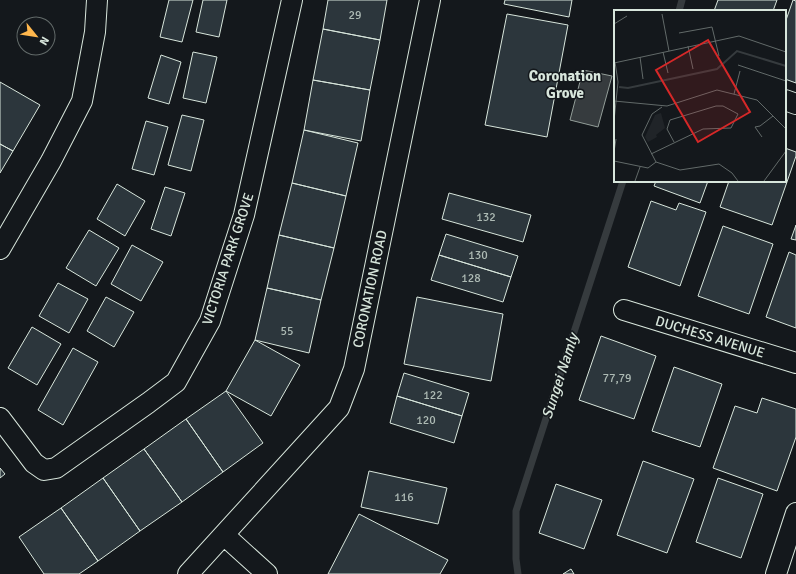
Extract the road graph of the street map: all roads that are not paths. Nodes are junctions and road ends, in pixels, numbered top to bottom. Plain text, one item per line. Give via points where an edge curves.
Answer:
1 (97, 0) edge
2 (292, 0) edge
3 (430, 0) edge
4 (786, 100) edge
5 (796, 104) edge
6 (0, 249) edge
7 (624, 310) dead end
8 (796, 363) edge
9 (0, 418) edge
10 (796, 513) edge
11 (224, 535) junction
12 (188, 574) edge
13 (267, 574) edge
14 (776, 574) edge

1 - 6 street via 95,32 82,101 51,162
2 - 9 street, VICTORIA PARK GROVE via 244,215 210,321 176,382 56,468 44,470 34,463
3 - 11 street, CORONATION ROAD via 354,369 342,402
4 - 5 street
7 - 8 street, DUCHESS AVENUE
10 - 14 street
11 - 12 street, CORONATION ROAD
11 - 13 street

